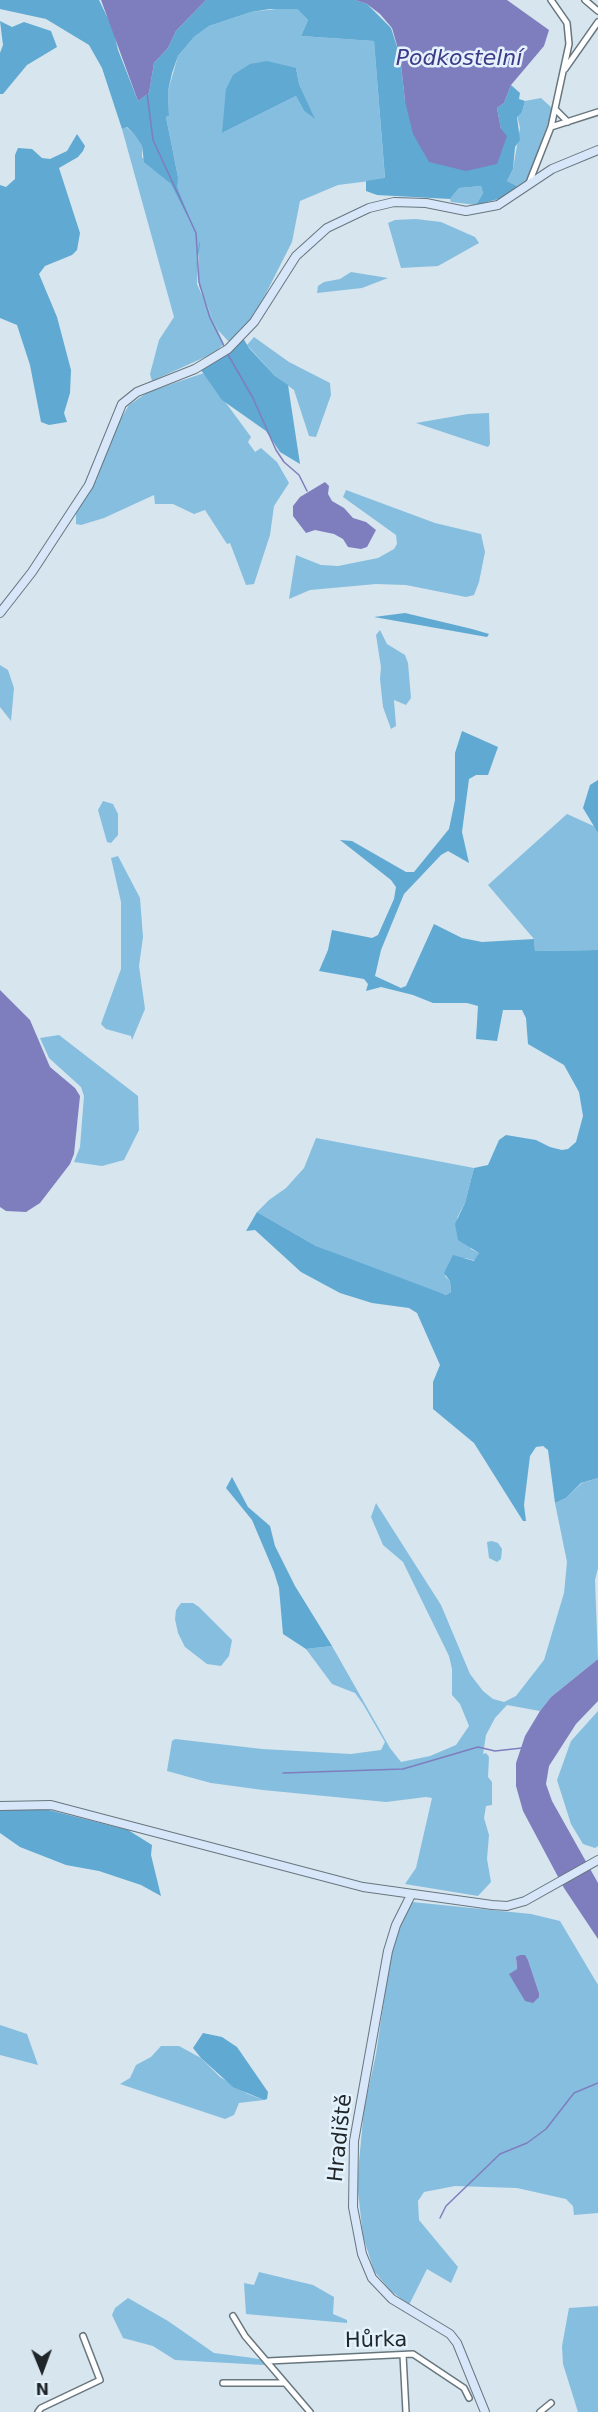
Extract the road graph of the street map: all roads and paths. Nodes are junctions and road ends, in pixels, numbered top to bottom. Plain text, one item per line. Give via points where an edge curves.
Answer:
1 (551, 0) edge
2 (585, 0) edge
3 (598, 11) edge
4 (598, 22) edge
5 (564, 69) junction
6 (555, 109) junction
7 (598, 112) edge
8 (568, 122) junction
9 (551, 127) junction
10 (598, 150) edge
11 (538, 160) junction
12 (552, 169) junction
13 (527, 187) junction
14 (0, 613) edge
15 (0, 1806) edge
16 (598, 1860) edge
17 (411, 1895) junction
18 (233, 2316) dead end
19 (83, 2336) dead end
20 (402, 2355) junction
21 (268, 2361) junction
22 (223, 2383) dead end
23 (284, 2383) junction
24 (470, 2398) dead end
25 (551, 2403) dead end
26 (38, 2412) edge
27 (309, 2412) edge
28 (406, 2412) edge
29 (485, 2412) edge
30 (540, 2412) edge

1 - 5 street via 569,27
2 - 3 street
4 - 5 street
5 - 6 street
6 - 8 street
6 - 9 street
7 - 8 street
8 - 9 street
9 - 11 street
10 - 12 street
11 - 12 street
11 - 13 street
12 - 13 street
13 - 14 street via 511,199 478,210 426,203 380,204 345,218 315,237 288,267 254,322 228,349 195,369 137,392 122,404 89,485
15 - 17 street via 35,1803 61,1807 320,1877
16 - 17 street via 525,1901 500,1906
17 - 29 street, Hradiště via 388,1951 354,2141 353,2207 362,2254 372,2278 392,2299 450,2334
18 - 21 street
19 - 26 street via 100,2380
20 - 21 street, Hůrka
20 - 24 street, Hůrka via 413,2354 464,2388
20 - 28 street
21 - 23 street
22 - 23 street
23 - 27 street
25 - 30 street

